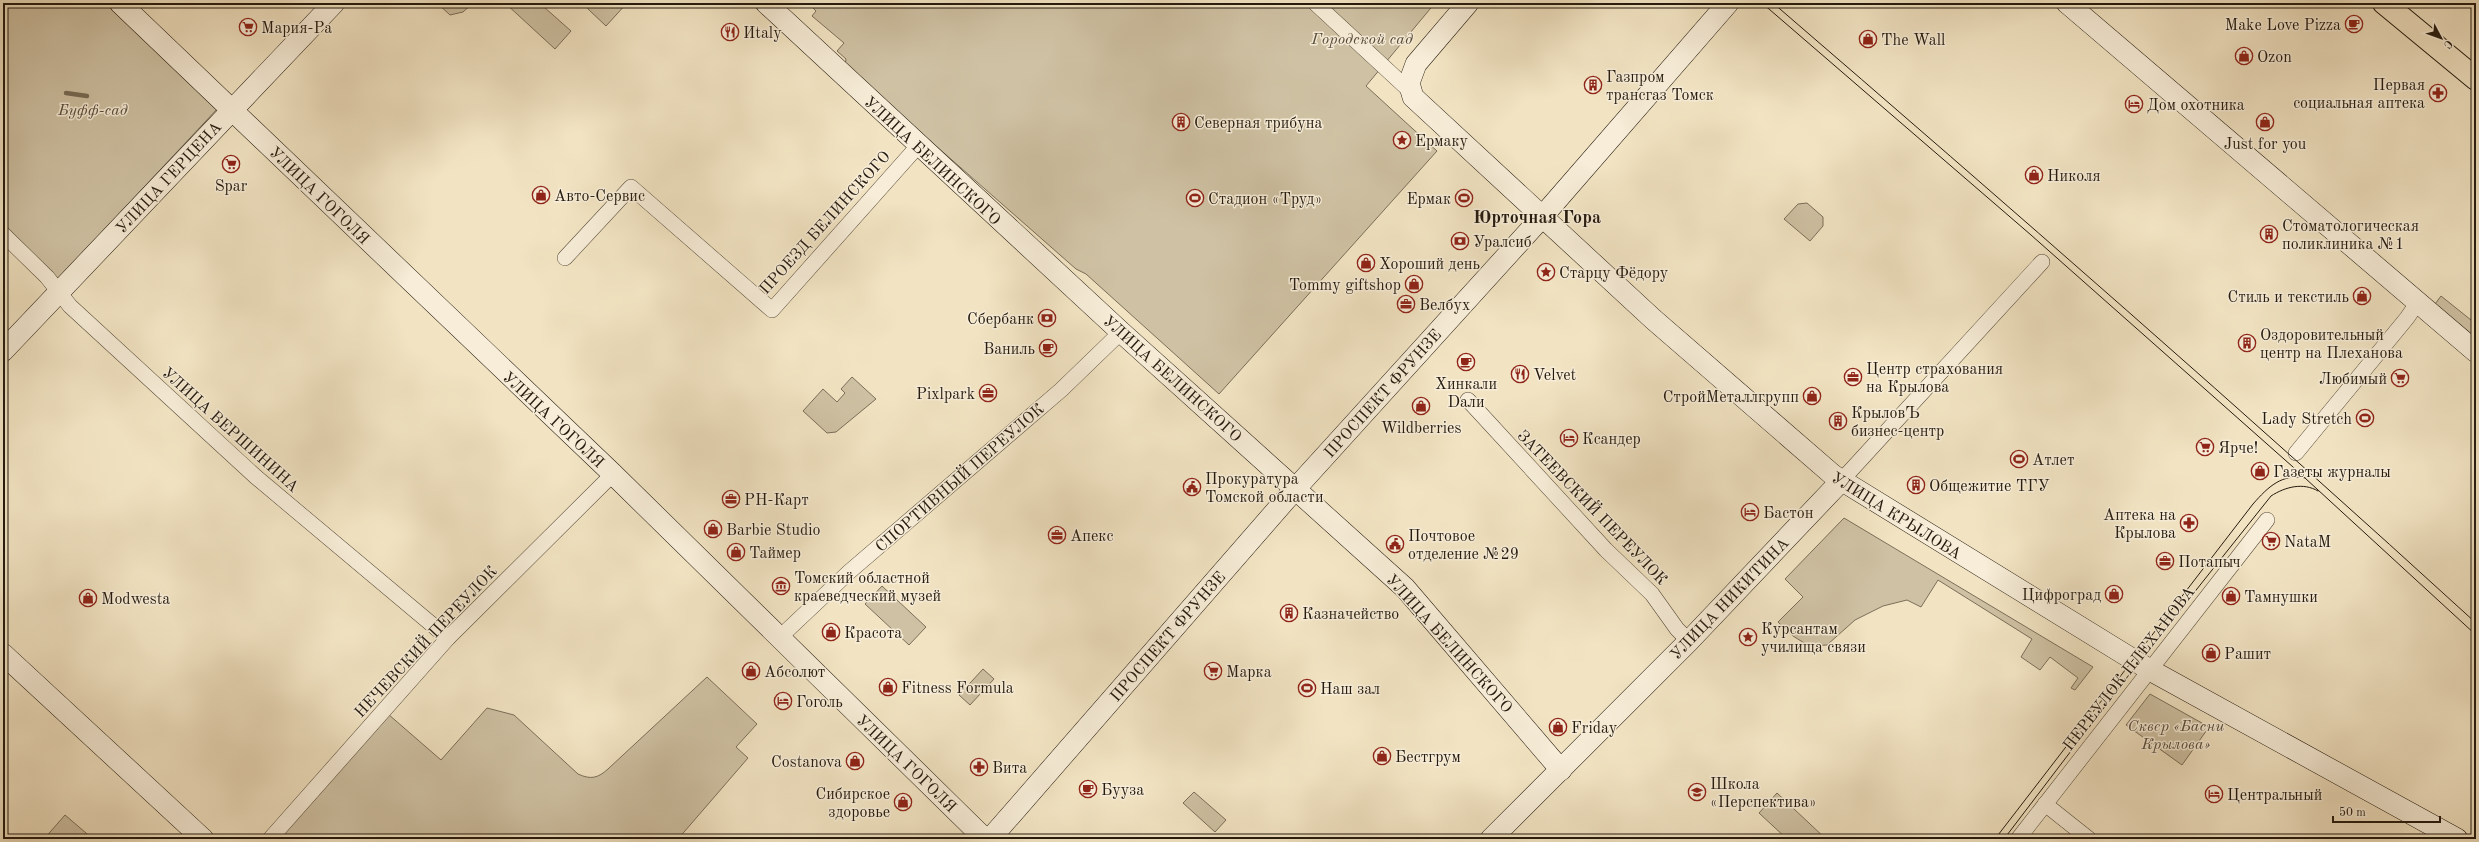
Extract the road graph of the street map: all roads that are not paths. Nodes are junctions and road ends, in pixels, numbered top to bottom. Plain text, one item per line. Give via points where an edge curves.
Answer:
1 (120, 3) edge
2 (334, 3) edge
3 (766, 3) edge
4 (1315, 3) edge
5 (1468, 3) edge
6 (1728, 3) edge
7 (2067, 3) edge
8 (2384, 3) edge
9 (2476, 79) edge
10 (1410, 91) junction
11 (232, 109) junction
12 (918, 146) junction
13 (1542, 217) junction
14 (3, 234) edge
15 (565, 258) dead end
16 (2042, 262) dead end
17 (59, 293) junction
18 (2418, 302) junction
19 (1121, 332) junction
20 (3, 351) edge
21 (2476, 352) edge
22 (1468, 400) dead end
23 (2296, 453) dead end
24 (613, 474) junction
25 (1841, 481) junction
26 (1296, 488) junction
27 (2267, 520) dead end
28 (448, 638) junction
29 (779, 638) junction
30 (1689, 641) junction
31 (3, 654) edge
32 (2150, 670) junction
33 (1561, 770) junction
34 (2045, 804) junction
35 (203, 839) edge
36 (270, 839) edge
37 (985, 839) edge
38 (990, 839) edge
39 (1491, 839) edge
40 (2018, 839) edge
41 (2089, 839) edge
42 (2457, 839) edge

1 - 11 street, УЛИЦА ГОГОЛЯ
2 - 11 street, УЛИЦА ГЕРЦЕНА
3 - 12 street, УЛИЦА БЕЛИНСКОГО
4 - 10 street
5 - 10 street via 1416,64 1411,74
6 - 13 street, ПРОСПЕКТ ФРУНЗЕ
7 - 18 street
8 - 9 main road
10 - 13 street, УЛИЦА КРЫЛОВА via 1419,103
11 - 17 street, УЛИЦА ГЕРЦЕНА
11 - 24 street, УЛИЦА ГОГОЛЯ
12 - 15 street, ПРОЕЗД БЕЛИНСКОГО via 772,310 631,187
12 - 19 street, УЛИЦА БЕЛИНСКОГО
13 - 25 street, УЛИЦА КРЫЛОВА via 1678,342
13 - 26 street, ПРОСПЕКТ ФРУНЗЕ
14 - 17 street, УЛИЦА ВЕРШИНИНА
16 - 25 street, УЛИЦА НИКИТИНА
17 - 20 street, УЛИЦА ГЕРЦЕНА
17 - 28 street, УЛИЦА ВЕРШИНИНА via 139,371 256,477
18 - 21 street
18 - 23 street
19 - 26 street, УЛИЦА БЕЛИНСКОГО
19 - 29 street, СПОРТИВНЫЙ ПЕРЕУЛОК via 1061,390 849,572
22 - 30 street, ЗАТЕЕВСКИЙ ПЕРЕУЛОК via 1606,550 1652,594 1677,629
24 - 28 street, НЕЧЕВСКИЙ ПЕРЕУЛОК
24 - 29 street, УЛИЦА ГОГОЛЯ
25 - 30 street, УЛИЦА НИКИТИНА
25 - 32 street, УЛИЦА КРЫЛОВА
26 - 33 street, УЛИЦА БЕЛИНСКОГО via 1409,593
26 - 38 street, ПРОСПЕКТ ФРУНЗЕ
27 - 32 street, ПЕРЕУЛОК ПЛЕХАНОВА
28 - 36 street, НЕЧЕВСКИЙ ПЕРЕУЛОК
29 - 37 street, УЛИЦА ГОГОЛЯ
30 - 33 street, УЛИЦА НИКИТИНА
31 - 35 street
32 - 34 street, ПЕРЕУЛОК ПЛЕХАНОВА
32 - 42 street, УЛИЦА КРЫЛОВА
33 - 39 street, УЛИЦА НИКИТИНА
34 - 40 street, ПЕРЕУЛОК ПЛЕХАНОВА
34 - 41 street

